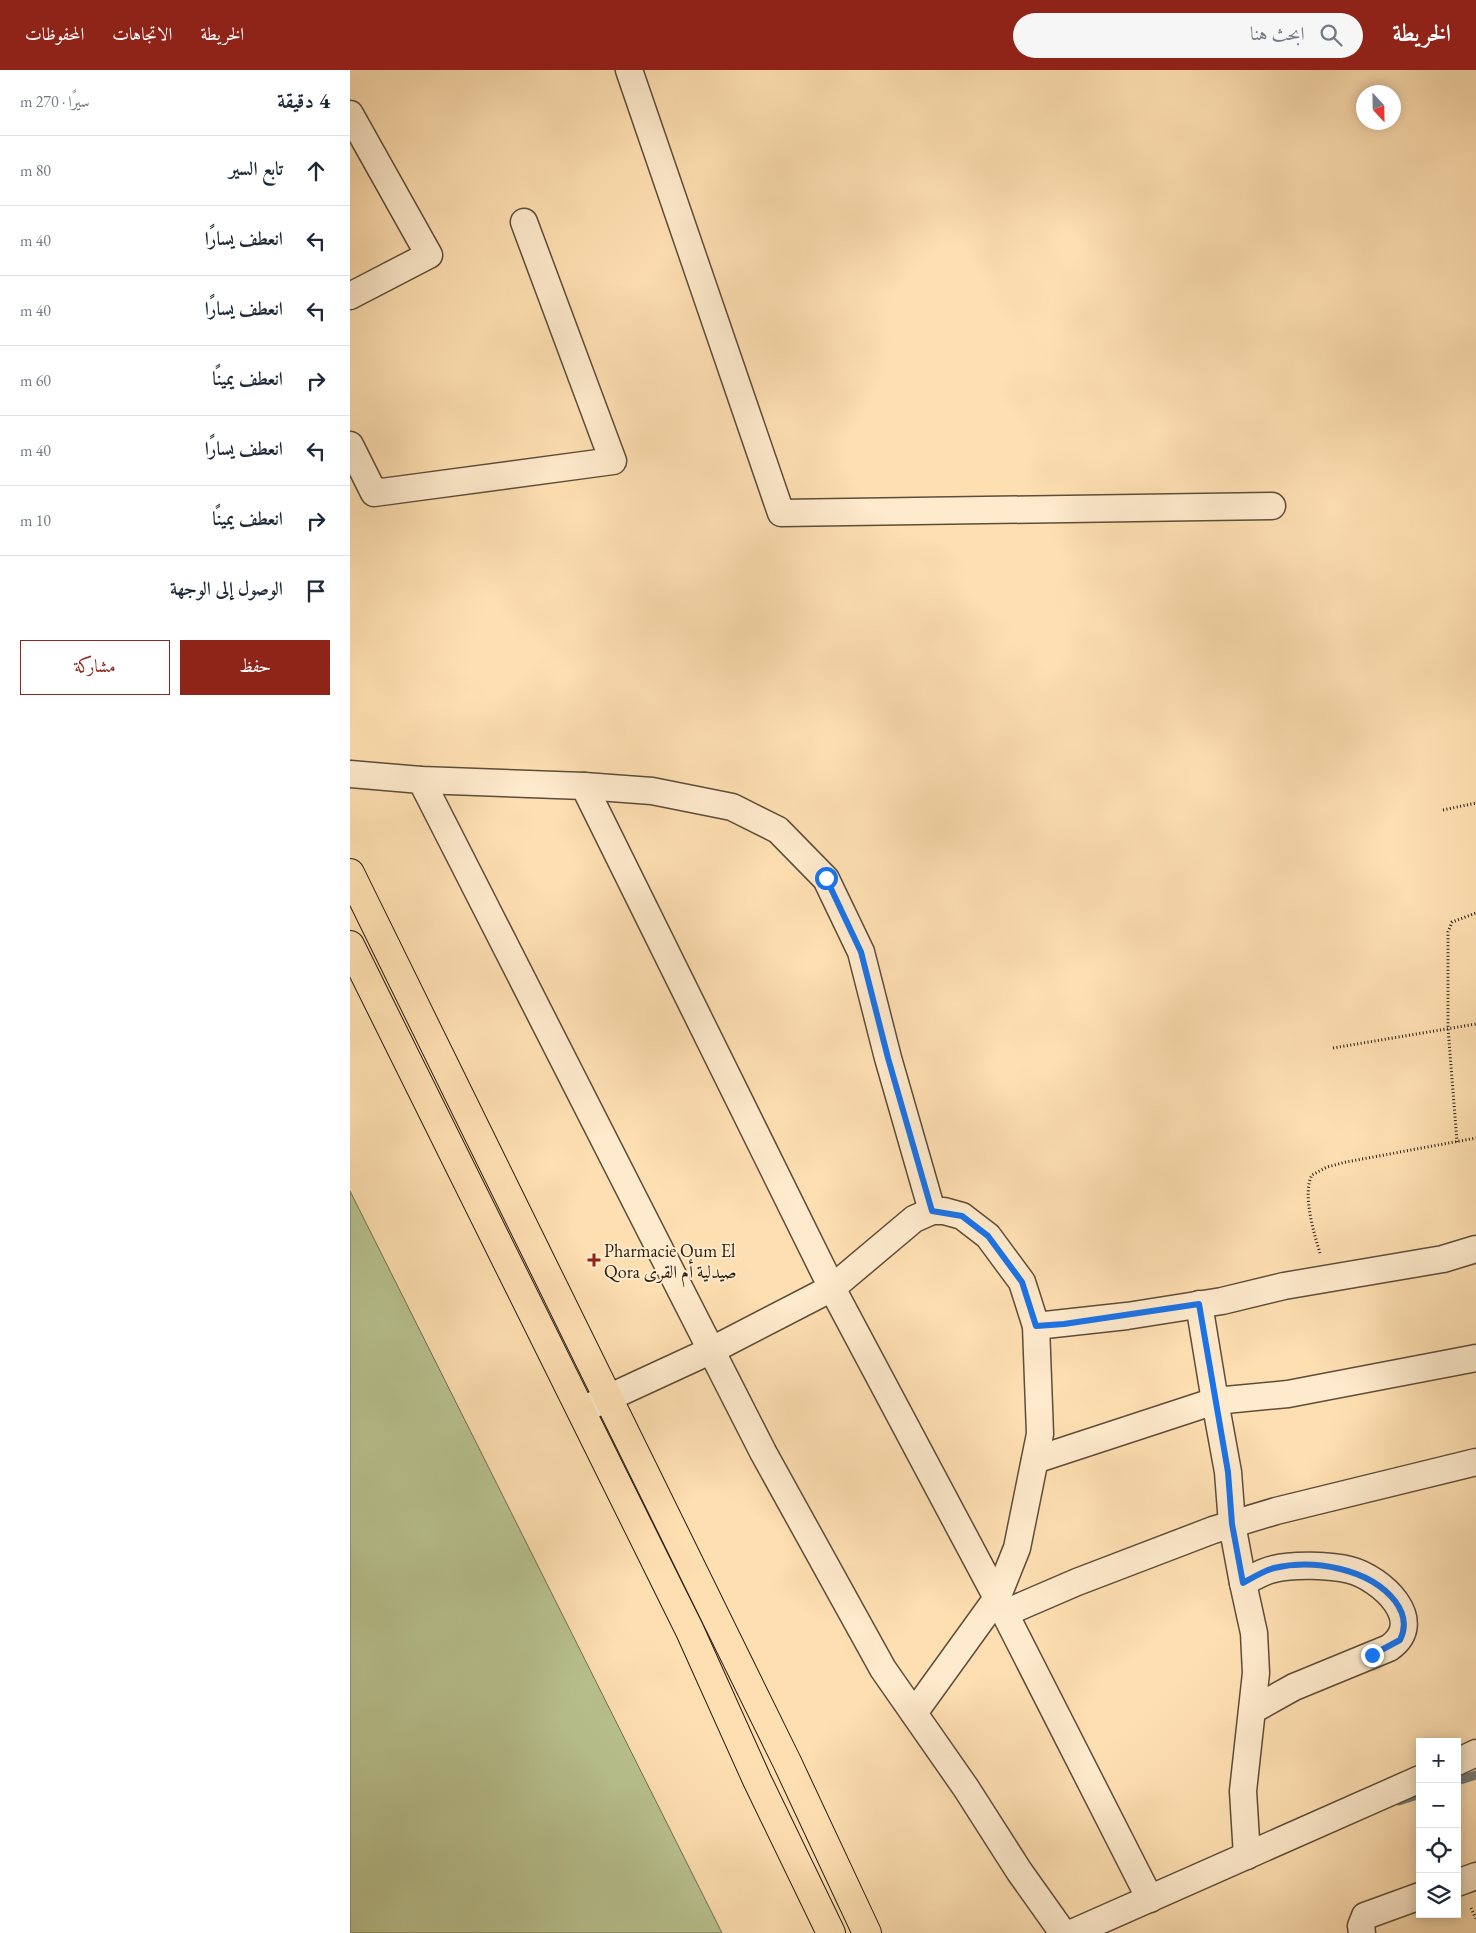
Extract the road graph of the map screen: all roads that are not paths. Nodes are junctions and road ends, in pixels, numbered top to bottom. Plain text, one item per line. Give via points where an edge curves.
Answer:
1 (628, 70) edge
2 (350, 114) edge
3 (524, 222) dead end
4 (350, 296) edge
5 (350, 444) edge
6 (1272, 506) dead end
7 (350, 774) edge
8 (421, 780) junction
9 (584, 786) junction
10 (350, 873) edge
11 (350, 945) edge
12 (512, 1204) junction
13 (932, 1211) junction
14 (485, 1215) junction
15 (1476, 1250) edge
16 (832, 1288) junction
17 (1199, 1304) junction
18 (1036, 1326) junction
19 (712, 1350) junction
20 (1476, 1358) edge
21 (608, 1399) junction
22 (1215, 1401) junction
23 (582, 1410) junction
24 (1035, 1460) junction
25 (1476, 1462) edge
26 (1232, 1524) junction
27 (1243, 1583) junction
28 (1001, 1606) junction
29 (717, 1620) junction
30 (690, 1631) junction
31 (1253, 1710) junction
32 (914, 1714) junction
33 (1476, 1753) edge
34 (1461, 1760) edge
35 (786, 1762) junction
36 (757, 1780) junction
37 (1416, 1780) edge
38 (1247, 1856) junction
39 (1476, 1876) edge
40 (1461, 1882) edge
41 (1416, 1897) edge
42 (1150, 1899) junction
43 (831, 1933) edge
44 (867, 1933) edge
45 (1063, 1933) edge
46 (1072, 1933) edge
47 (1362, 1933) edge

1 - 6 street via 781,513
2 - 4 street via 429,256
3 - 5 street via 613,461 374,493
7 - 8 street
8 - 9 street
8 - 19 street
9 - 13 street via 652,791 732,806 778,830 826,878 861,952
9 - 16 street
10 - 12 main road
11 - 14 main road
12 - 14 main road
12 - 21 main road
13 - 16 street via 914,1219
13 - 18 street via 962,1216 988,1236 1022,1282
14 - 23 main road
15 - 17 street via 1443,1259
16 - 19 street
16 - 28 street
17 - 18 street
17 - 22 street
18 - 24 street via 1040,1434
19 - 21 street
19 - 32 street via 763,1452 883,1668
20 - 22 street via 1288,1394
21 - 23 street
21 - 29 main road
22 - 24 street
22 - 26 street via 1228,1472
23 - 30 main road
24 - 28 street
25 - 26 street
26 - 27 street
26 - 28 street
27 - 31 street via 1254,1633 1256,1673
27 - 31 street via 1274,1568 1350,1570 1386,1590 1400,1607 1404,1625 1400,1640 1389,1648 1294,1687
28 - 32 street
28 - 42 street
29 - 30 main road
29 - 35 main road
30 - 36 main road
31 - 38 street via 1243,1791
32 - 45 street
33 - 34 street
35 - 36 main road
35 - 44 main road
36 - 43 main road
37 - 38 street
38 - 42 street
39 - 40 street
41 - 47 street via 1365,1916
42 - 46 street

